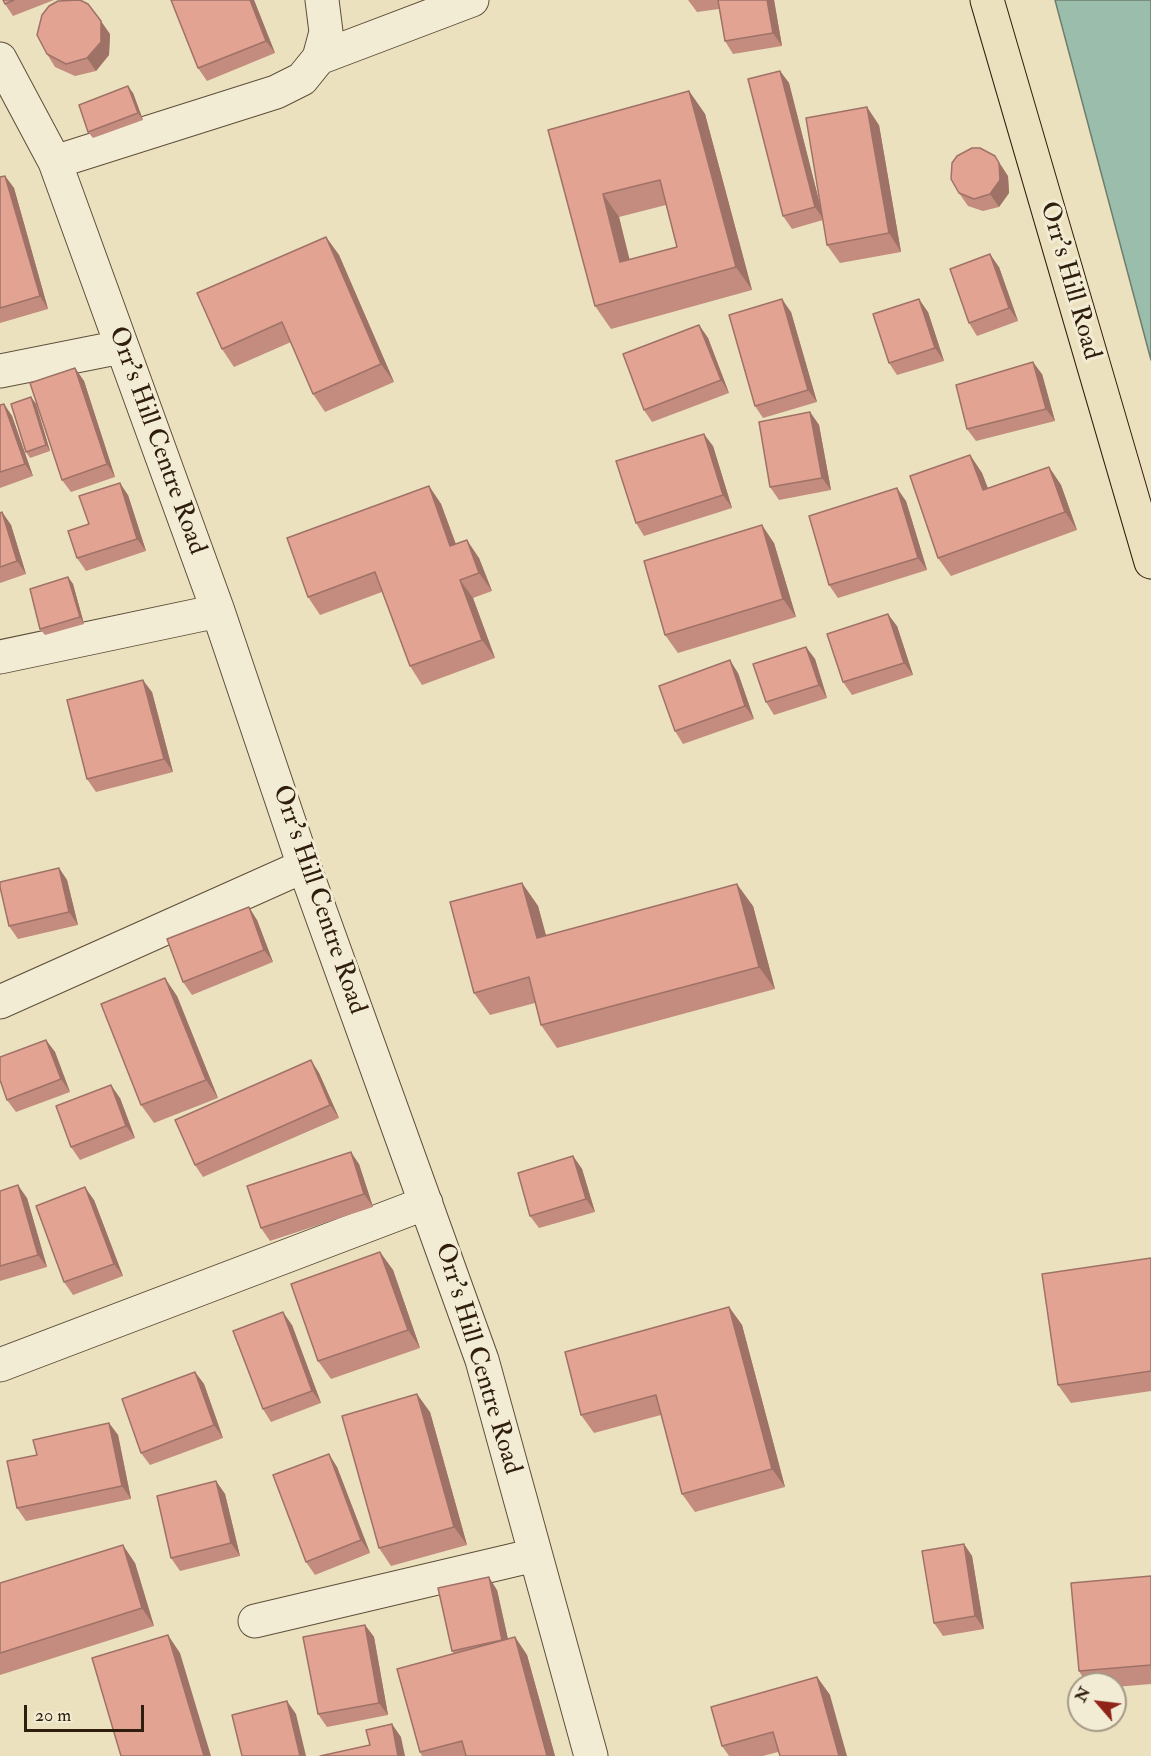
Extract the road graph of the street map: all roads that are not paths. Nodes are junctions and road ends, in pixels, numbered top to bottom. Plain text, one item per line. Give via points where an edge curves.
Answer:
1 (322, 0) edge
2 (472, 0) edge
3 (987, 0) edge
4 (319, 58) junction
5 (1, 66) edge
6 (55, 162) junction
7 (121, 347) junction
8 (0, 371) edge
9 (1151, 562) edge
10 (218, 611) junction
11 (0, 657) edge
12 (304, 866) junction
13 (0, 1002) edge
14 (426, 1203) junction
15 (0, 1365) edge
16 (536, 1555) junction
17 (255, 1621) dead end
18 (591, 1756) edge

1 - 4 street via 326,32
2 - 4 street
3 - 9 main road, Orr’s Hill Road
4 - 6 street via 302,79 276,92
5 - 6 street, Orr's Hill Centre Road
6 - 7 street, Orr's Hill Centre Road
7 - 8 street
7 - 10 street, Orr's Hill Centre Road
10 - 11 street
10 - 12 street, Orr's Hill Centre Road
12 - 13 street
12 - 14 street, Orr's Hill Centre Road
14 - 15 street
14 - 16 street, Orr's Hill Centre Road via 482,1360
16 - 17 street
16 - 18 street, Orr's Hill Centre Road

